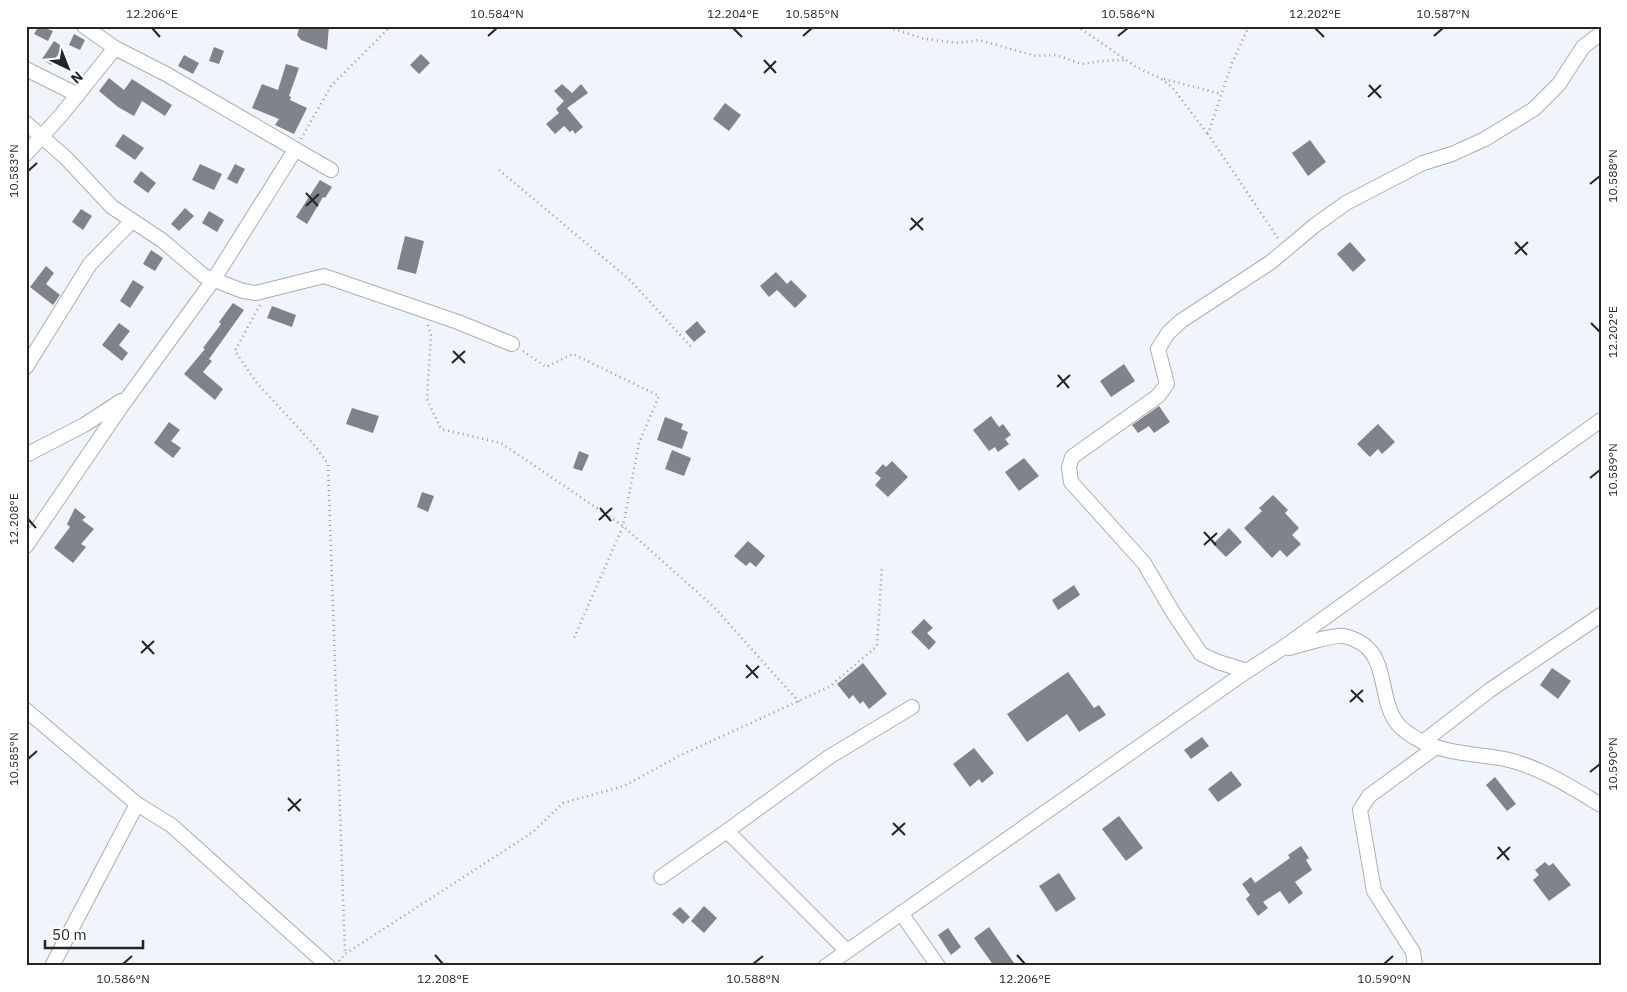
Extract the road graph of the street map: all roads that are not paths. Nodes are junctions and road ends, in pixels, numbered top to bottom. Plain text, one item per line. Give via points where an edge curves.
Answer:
1 (84, 26) edge
2 (1601, 33) edge
3 (115, 48) junction
4 (26, 69) edge
5 (78, 95) junction
6 (26, 123) edge
7 (42, 136) junction
8 (295, 150) junction
9 (26, 154) edge
10 (331, 170) dead end
11 (132, 221) junction
12 (214, 279) junction
13 (512, 344) road end
14 (26, 367) edge
15 (128, 397) junction
16 (1601, 420) edge
17 (26, 455) edge
18 (26, 546) edge
19 (1601, 615) edge
20 (1281, 650) junction
21 (1247, 671) junction
22 (912, 706) dead end
23 (26, 710) edge
24 (1429, 744) junction
25 (137, 804) junction
26 (1601, 805) edge
27 (727, 831) junction
28 (661, 877) dead end
29 (901, 913) junction
30 (847, 951) junction
31 (52, 966) edge
32 (328, 966) edge
33 (826, 966) edge
34 (938, 966) edge
35 (1415, 966) edge

1 - 3 street
2 - 21 street via 1583,46 1559,84 1534,109 1485,139 1424,163 1346,203 1271,262 1168,333 1158,349 1168,384 1158,396 1072,456 1069,467 1071,482 1144,563 1202,654
3 - 5 street
3 - 8 street via 166,74
4 - 5 street
5 - 7 street
6 - 7 street
7 - 9 street
7 - 11 street via 112,207
8 - 10 street
8 - 12 street
11 - 12 street via 163,241 204,276
11 - 14 street via 90,264
12 - 13 street via 256,293 324,276
12 - 15 street
15 - 17 street via 84,425
15 - 18 street
16 - 20 street
19 - 24 street via 1490,690
20 - 21 street
20 - 24 street via 1343,635 1361,644 1381,667 1396,722
21 - 29 street
22 - 27 street via 829,757
23 - 25 street
24 - 26 street via 1532,768
24 - 35 street via 1369,796 1360,810 1374,891 1413,952
25 - 31 street
25 - 32 street via 171,825
27 - 28 street
27 - 30 street
29 - 30 street
29 - 34 street
30 - 33 street

